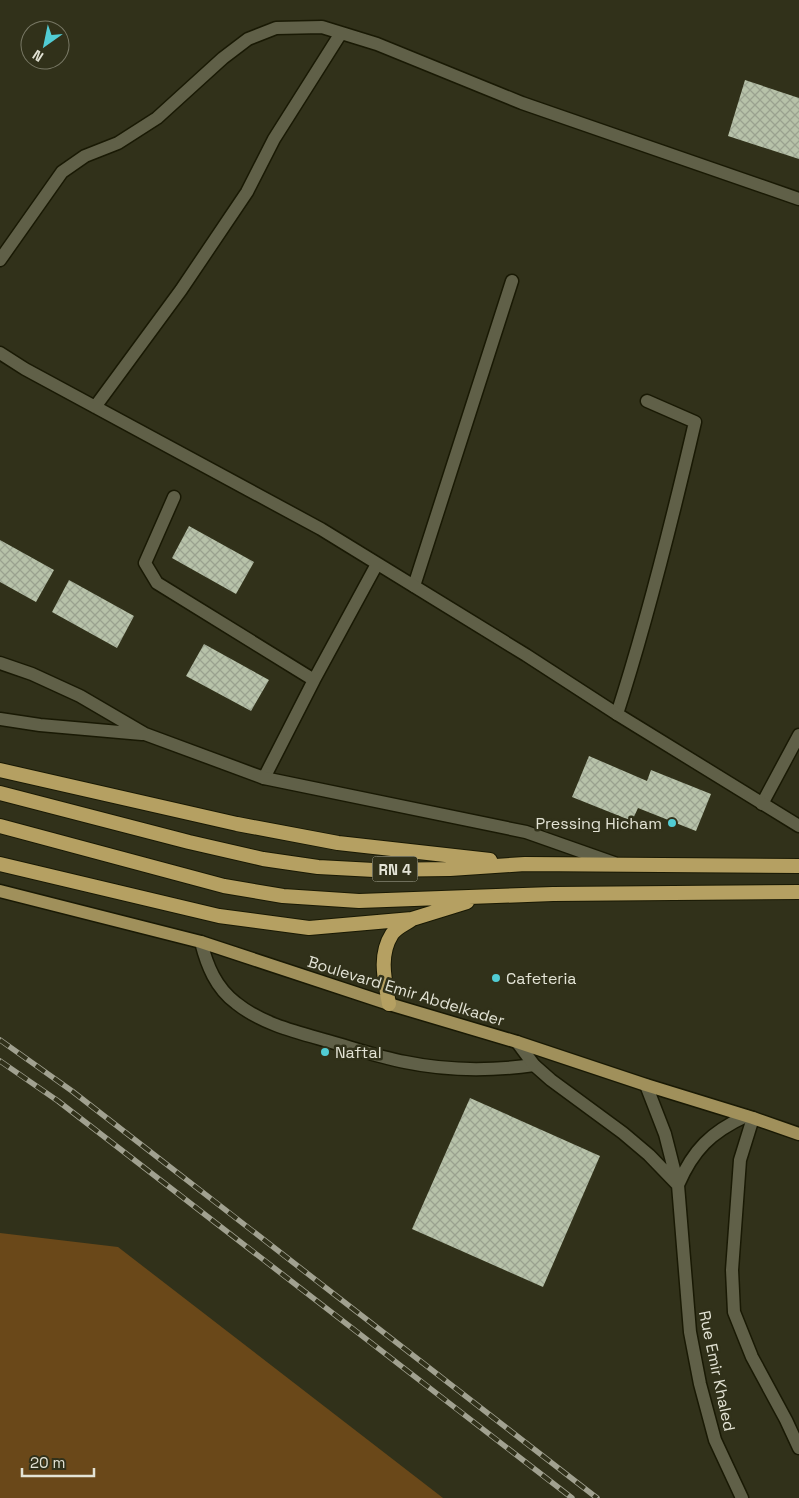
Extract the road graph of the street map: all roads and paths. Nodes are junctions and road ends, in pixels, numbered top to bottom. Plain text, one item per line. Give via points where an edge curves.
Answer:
1 (341, 33) junction
2 (799, 199) edge
3 (0, 260) edge
4 (512, 281) dead end
5 (0, 353) edge
6 (647, 401) dead end
7 (95, 407) junction
8 (174, 497) dead end
9 (377, 564) junction
10 (414, 586) junction
11 (0, 663) edge
12 (314, 680) junction
13 (617, 714) junction
14 (0, 719) edge
15 (145, 734) junction
16 (799, 735) edge
17 (0, 770) edge
18 (264, 778) junction
19 (0, 793) edge
20 (762, 804) junction
21 (0, 826) edge
22 (799, 826) edge
23 (0, 864) edge
24 (525, 864) junction
25 (621, 865) junction
26 (799, 866) edge
27 (0, 891) edge
28 (799, 892) edge
29 (486, 896) junction
30 (412, 919) junction
31 (201, 942) junction
32 (389, 1004) junction
33 (516, 1042) junction
34 (534, 1065) junction
35 (646, 1086) junction
36 (750, 1117) junction
37 (799, 1134) edge
38 (678, 1186) junction
39 (799, 1448) edge
40 (742, 1498) edge

1 - 2 street via 377,44 522,103
1 - 3 street via 322,27 276,28 248,39 157,118 118,143 85,156 62,172
1 - 7 street via 274,139 247,192 181,290
4 - 10 street
5 - 7 street
6 - 13 street via 695,422 670,532
7 - 9 street via 321,529
8 - 12 street via 145,563 158,583
9 - 10 street
9 - 12 street
10 - 13 street
11 - 15 street via 80,696
12 - 18 street
13 - 20 street
14 - 15 street
15 - 18 street
16 - 20 street
17 - 24 highway, RN 4 via 237,824 329,841
18 - 25 street via 526,832
19 - 24 highway, RN 4 via 189,842 263,859 318,867 450,869
20 - 22 street
21 - 29 highway, RN 4 via 224,886 283,896 359,900
23 - 30 highway, RN 4 via 228,918 309,928
24 - 25 highway, RN 4
25 - 26 highway, RN 4
27 - 31 main road, Boulevard Emir Abdelkader
28 - 29 highway, RN 4
29 - 30 highway, RN 4
30 - 32 highway via 393,932 386,948 383,966
31 - 32 main road, Boulevard Emir Abdelkader
31 - 34 street via 205,959 222,990 242,1008 265,1021 403,1062 455,1069
32 - 33 main road, Boulevard Emir Abdelkader
33 - 34 street
33 - 35 main road, Boulevard Emir Abdelkader
34 - 38 street via 649,1155
35 - 36 main road, Boulevard Emir Abdelkader
35 - 38 street, Rue Emir Khaled via 665,1134
36 - 37 main road, Boulevard Emir Abdelkader
36 - 38 street via 728,1124 711,1136 697,1150
36 - 39 street via 738,1177 732,1270 734,1312 752,1358
38 - 40 street, Rue Emir Khaled via 690,1332 700,1384 715,1440

